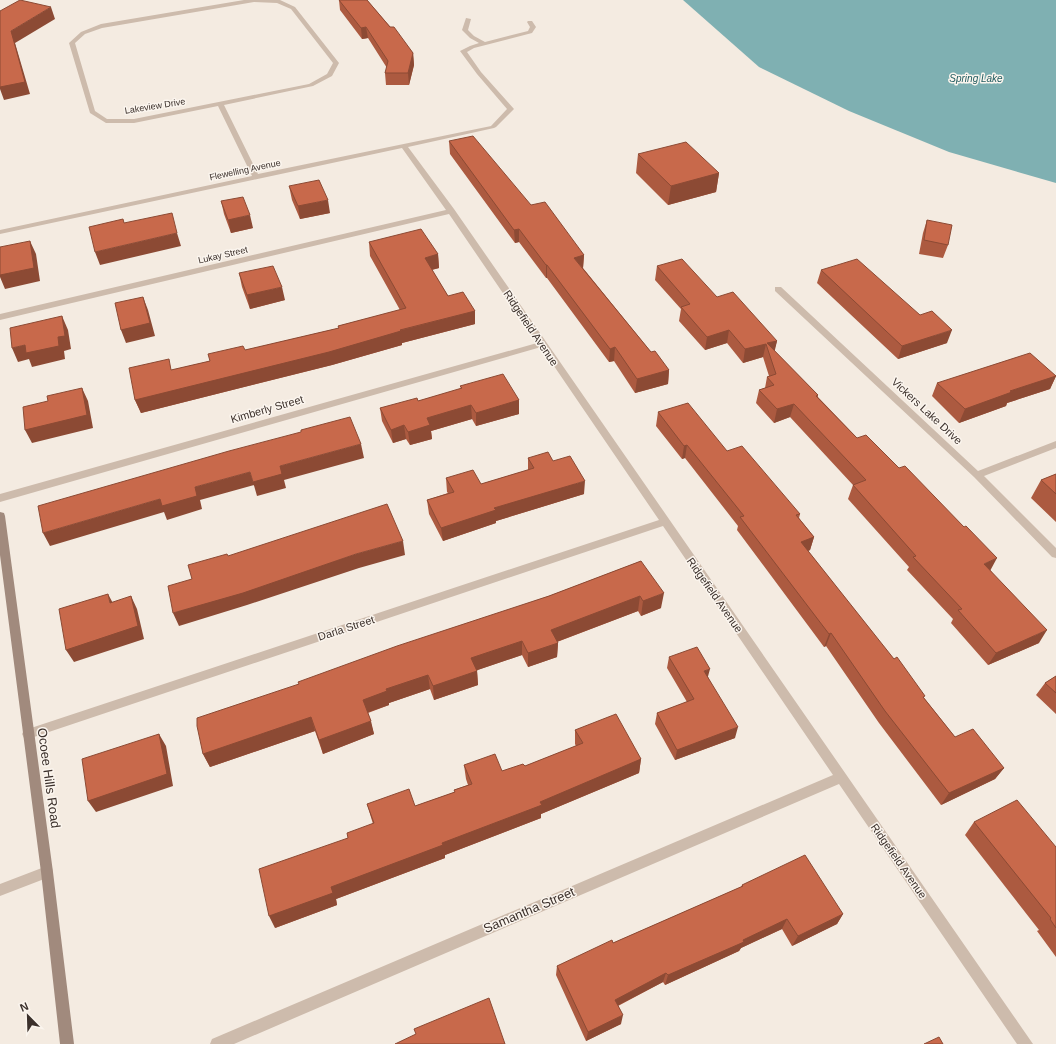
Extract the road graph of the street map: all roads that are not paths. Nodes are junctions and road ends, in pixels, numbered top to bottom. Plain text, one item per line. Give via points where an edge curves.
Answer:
1 (254, 0) edge
2 (258, 0) edge
3 (468, 19) dead end
4 (530, 22) dead end
5 (485, 44) junction
6 (220, 104) junction
7 (404, 146) junction
8 (256, 177) junction
9 (451, 211) junction
10 (0, 232) edge
11 (778, 289) dead end
12 (0, 318) edge
13 (542, 344) junction
14 (1056, 444) edge
15 (977, 475) junction
16 (0, 498) edge
17 (0, 516) edge
18 (665, 522) junction
19 (1056, 554) edge
20 (4, 583) edge
21 (28, 734) junction
22 (841, 777) junction
23 (47, 872) junction
24 (0, 890) edge
25 (67, 1044) edge
26 (217, 1044) edge
27 (1026, 1044) edge

1 - 6 street, Lakeview Drive via 101,26 83,33 72,43 92,112 106,121 134,121
2 - 6 street, Lakeview Drive via 278,0 293,8 336,63 330,75 311,85
3 - 5 street via 465,30
4 - 5 street via 533,27 530,32
5 - 7 street, Flewelling Avenue via 472,46 463,51 511,109 494,126
6 - 8 street
7 - 8 street, Flewelling Avenue
7 - 9 street, Ridgefield Avenue
8 - 10 street, Flewelling Avenue
9 - 12 street, Lukay Street
9 - 13 street, Ridgefield Avenue
11 - 15 street, Vickers Lake Drive
13 - 16 street, Kimberly Street
13 - 18 street, Ridgefield Avenue
14 - 15 street
15 - 19 street, Vickers Lake Drive
17 - 20 street, Ocoee Hills Road
18 - 21 street, Darla Street
18 - 22 street, Ridgefield Avenue
20 - 21 street, Ocoee Hills Road
21 - 23 street, Ocoee Hills Road
22 - 26 street, Samantha Street
22 - 27 street, Ridgefield Avenue
23 - 24 street
23 - 25 street, Ocoee Hills Road

